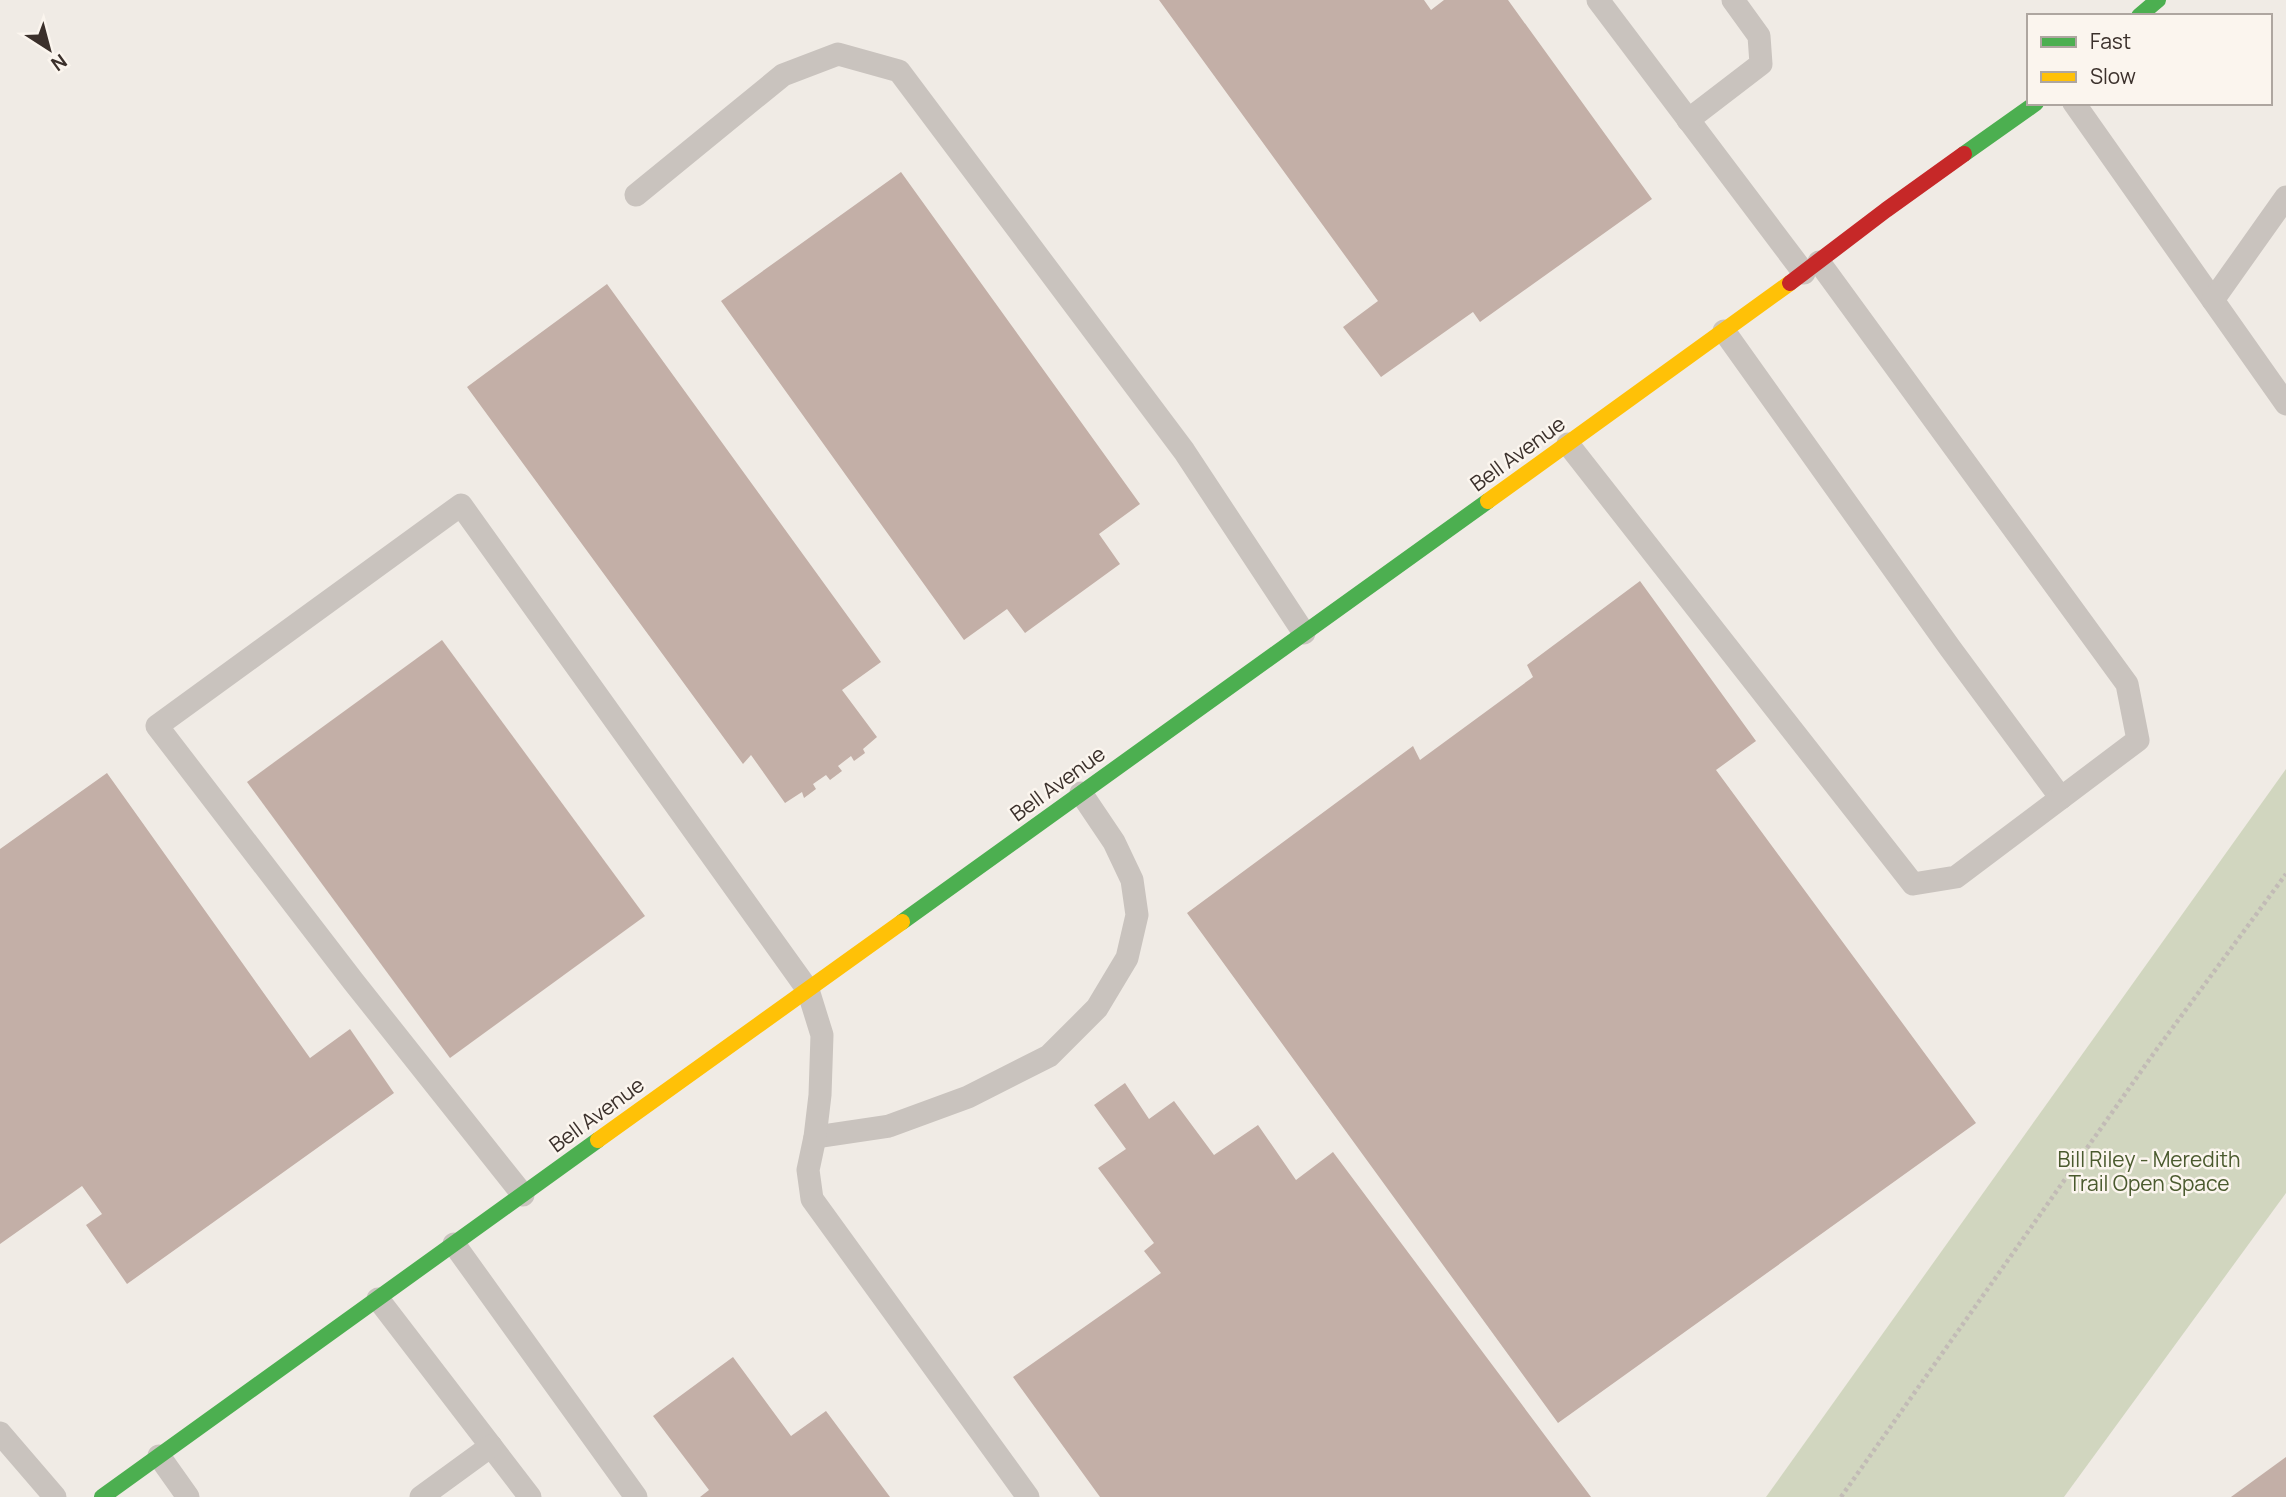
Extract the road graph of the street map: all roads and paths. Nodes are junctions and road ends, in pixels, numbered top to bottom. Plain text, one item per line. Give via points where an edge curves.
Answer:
1 (1598, 0) edge
2 (1733, 0) edge
3 (2158, 0) edge
4 (2141, 14) edge
5 (2033, 105) edge
6 (2075, 105) edge
7 (1688, 120) junction
8 (636, 195) dead end
9 (2286, 197) edge
10 (1811, 268) junction
11 (2213, 300) junction
12 (1724, 331) junction
13 (2286, 404) edge
14 (1568, 443) junction
15 (1304, 633) junction
16 (1081, 793) junction
17 (2061, 798) junction
18 (2286, 874) edge
19 (808, 990) junction
20 (815, 1137) junction
21 (523, 1195) junction
22 (454, 1244) junction
23 (378, 1299) junction
24 (0, 1433) edge
25 (491, 1446) junction
26 (159, 1456) junction
27 (55, 1497) edge
28 (102, 1497) edge
29 (188, 1497) edge
30 (421, 1497) edge
31 (530, 1497) edge
32 (636, 1497) edge
33 (1028, 1497) edge
34 (1841, 1497) edge

1 - 7 lane
2 - 7 lane via 1759,36 1761,64
3 - 4 street
5 - 10 street, Bell Avenue
6 - 11 lane
7 - 10 lane
8 - 15 lane via 783,75 838,54 899,71 1184,451
9 - 11 lane
10 - 12 street, Bell Avenue
10 - 17 lane via 2127,684 2138,740
11 - 13 lane
12 - 14 street, Bell Avenue
12 - 17 lane
14 - 15 street, Bell Avenue
14 - 17 lane via 1913,884 1956,877
15 - 16 street, Bell Avenue
16 - 19 street, Bell Avenue
16 - 20 lane via 1128,871 1137,915 1127,958 1097,1008 1049,1056 968,1097 889,1126
18 - 34 path
19 - 20 lane via 822,1035
19 - 21 street, Bell Avenue
19 - 21 lane via 461,505 157,726
20 - 33 lane via 808,1170 812,1199
21 - 22 street, Bell Avenue
22 - 23 street, Bell Avenue
22 - 32 lane
23 - 25 lane
23 - 26 street, Bell Avenue
24 - 27 lane
25 - 30 lane
25 - 31 lane
26 - 28 street, Bell Avenue
26 - 29 lane

